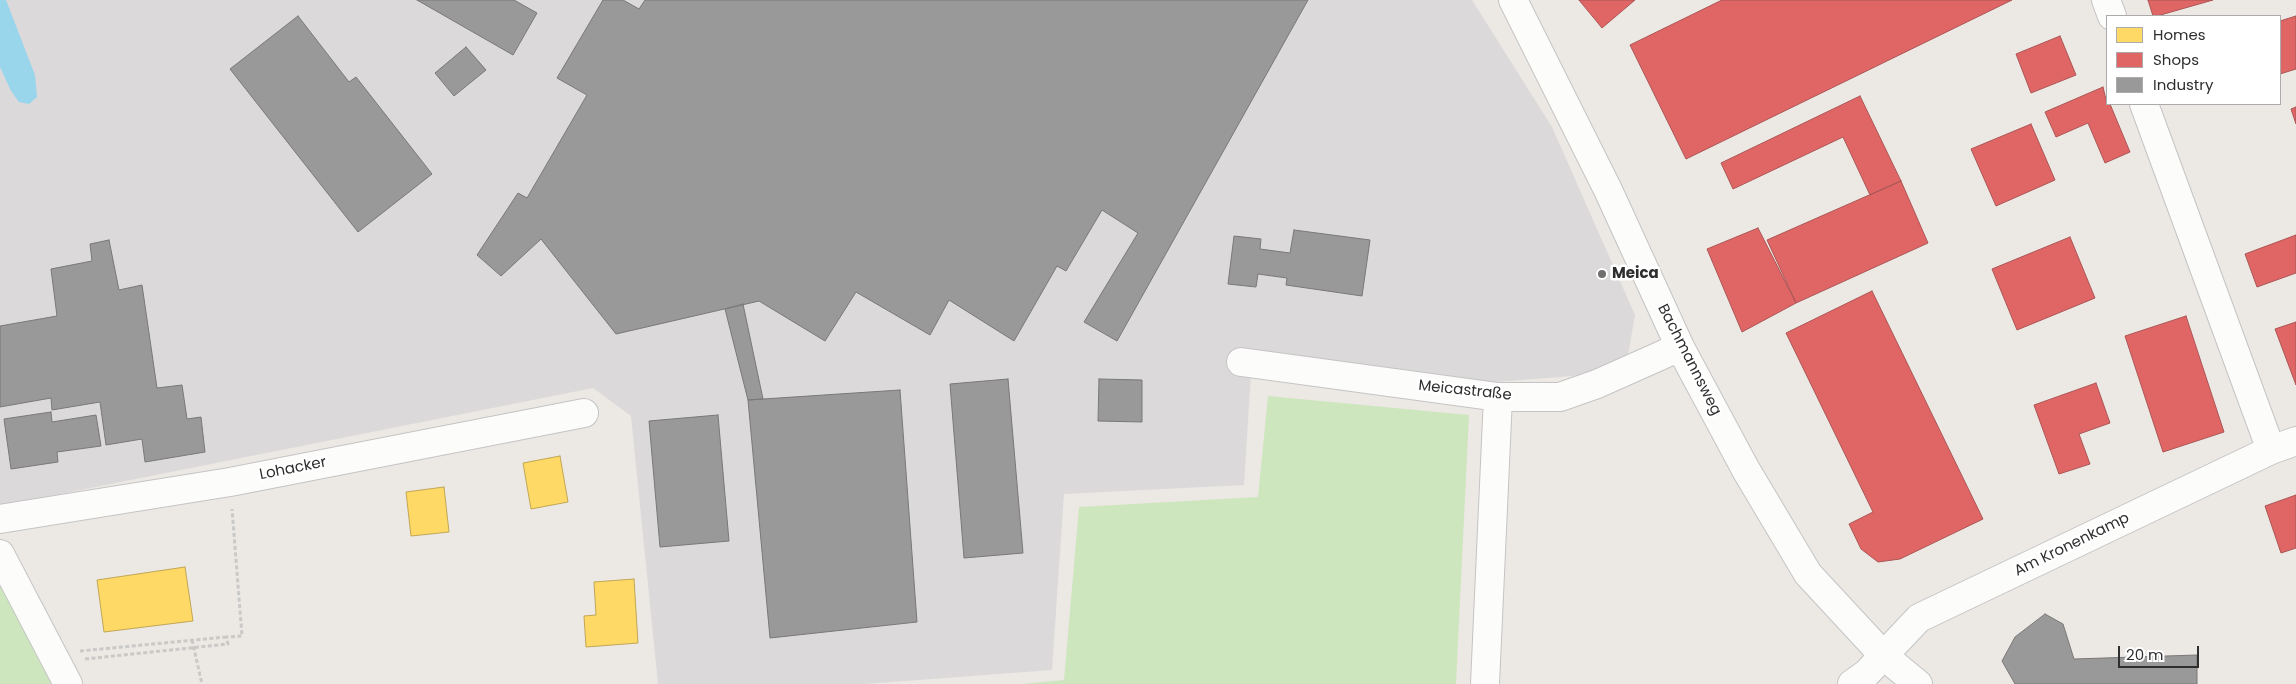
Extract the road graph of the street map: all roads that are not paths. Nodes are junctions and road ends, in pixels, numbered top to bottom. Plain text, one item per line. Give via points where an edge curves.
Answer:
1 (1513, 0) edge
2 (2106, 0) edge
3 (2112, 15) edge
4 (2144, 105) edge
5 (1680, 347) junction
6 (1241, 362) dead end
7 (1498, 397) junction
8 (584, 413) dead end
9 (2296, 442) edge
10 (2271, 450) junction
11 (0, 519) edge
12 (0, 554) edge
13 (1884, 656) junction
14 (67, 666) edge
15 (1485, 684) edge
16 (1852, 684) edge
17 (1918, 684) edge

1 - 5 street, Bachmannsweg via 1608,190
2 - 3 street
4 - 10 street
5 - 7 street, Meicastraße via 1560,397
5 - 13 street, Bachmannsweg via 1746,470 1808,574
6 - 7 street, Meicastraße
7 - 15 street
8 - 11 street, Lohacker via 230,482
9 - 10 street, Am Kronenkamp
10 - 13 street, Am Kronenkamp via 1919,618
12 - 14 street
13 - 16 street, Am Kronenkamp
13 - 17 street, Bachmannsweg

